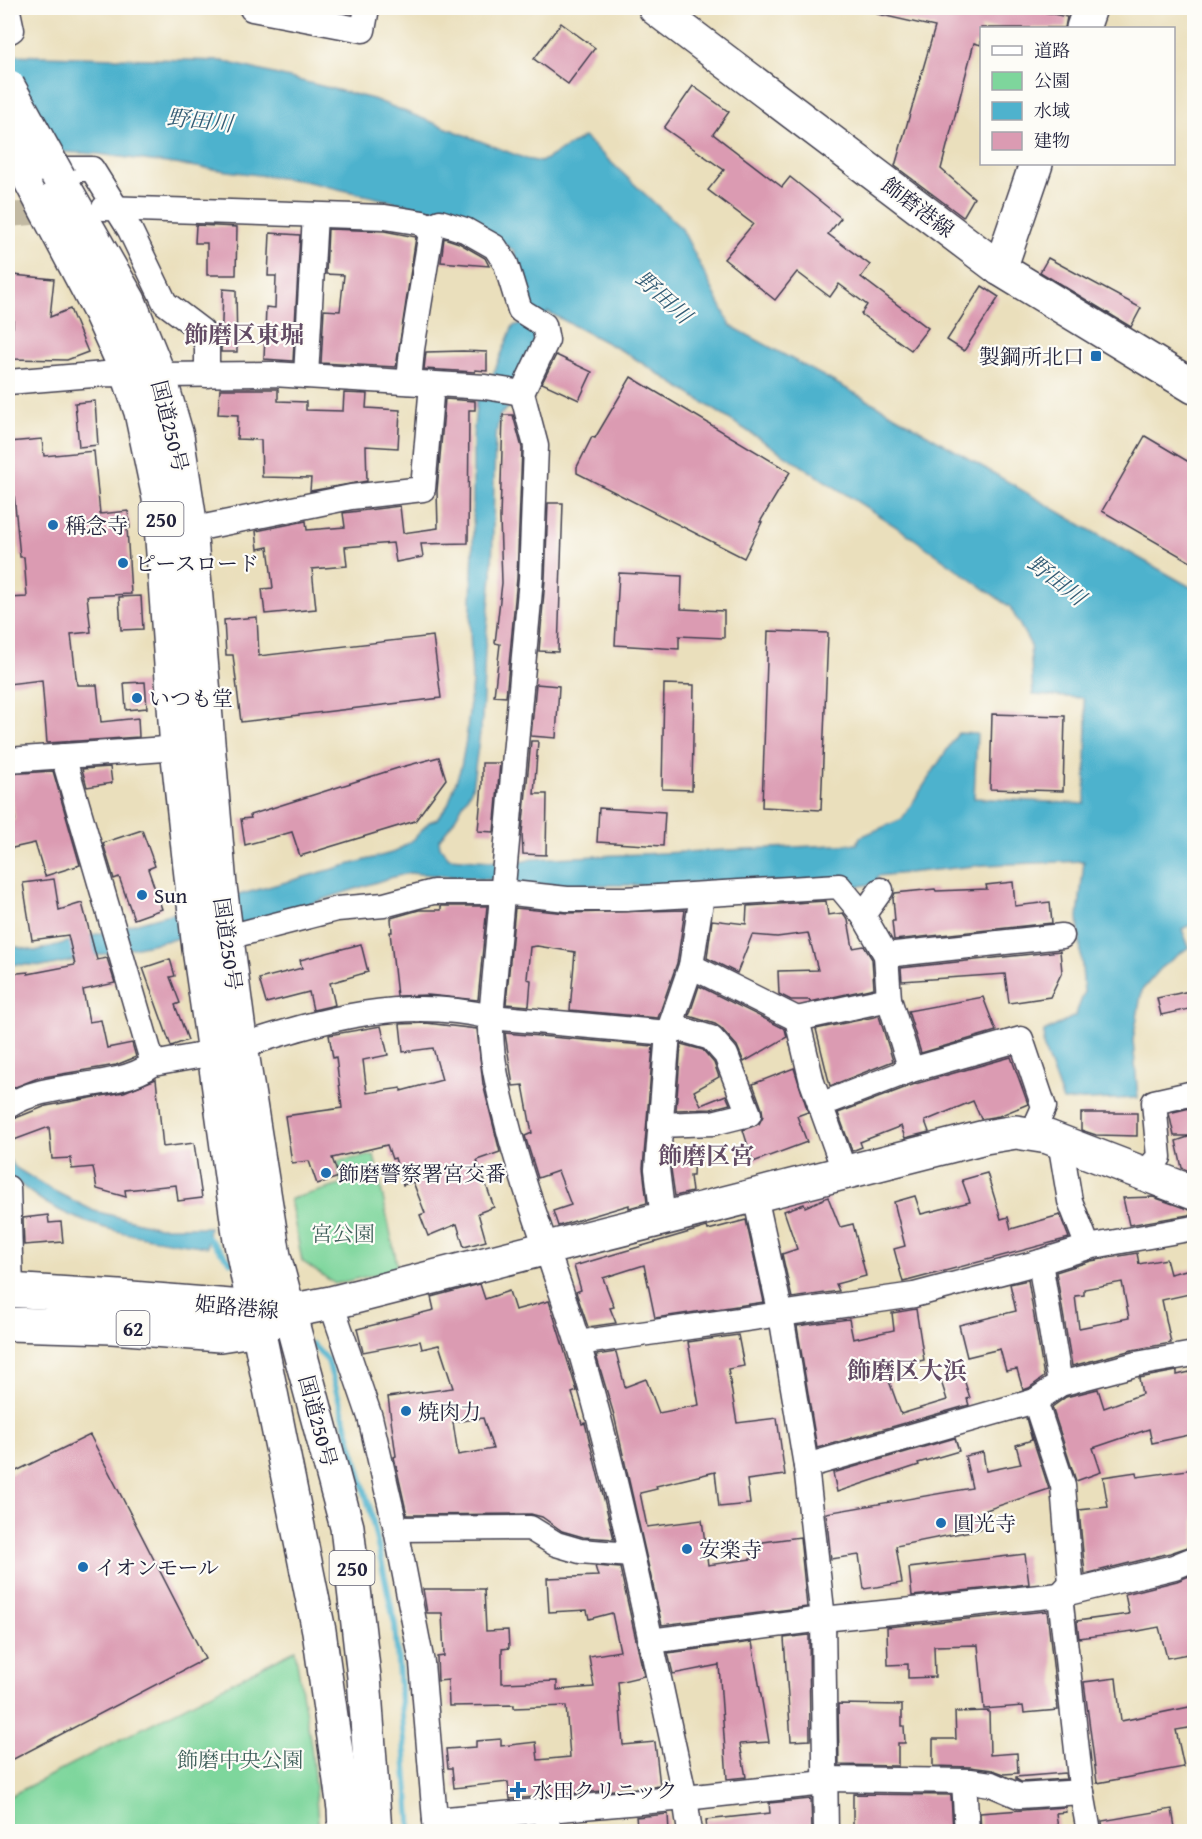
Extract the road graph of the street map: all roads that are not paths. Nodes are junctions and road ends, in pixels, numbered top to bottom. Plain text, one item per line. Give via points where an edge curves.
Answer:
1 (252, 8) edge
2 (367, 8) edge
3 (655, 8) edge
4 (1090, 8) edge
5 (8, 11) edge
6 (1083, 27) edge
7 (8, 32) edge
8 (8, 86) edge
9 (8, 139) edge
10 (1036, 165) edge
11 (31, 174) edge
12 (109, 207) junction
13 (315, 215) junction
14 (426, 228) junction
15 (1000, 269) junction
16 (144, 375) junction
17 (207, 375) junction
18 (306, 376) junction
19 (8, 382) edge
20 (420, 383) junction
21 (1194, 387) edge
22 (522, 393) junction
23 (190, 530) junction
24 (193, 747) junction
25 (63, 756) junction
26 (8, 760) edge
27 (881, 890) dead end
28 (503, 892) junction
29 (702, 895) junction
30 (863, 915) junction
31 (1062, 936) dead end
32 (214, 943) junction
33 (886, 955) junction
34 (691, 966) junction
35 (889, 999) junction
36 (491, 1017) junction
37 (797, 1019) junction
38 (670, 1030) junction
39 (227, 1050) junction
40 (153, 1064) junction
41 (911, 1071) junction
42 (1194, 1093) edge
43 (820, 1105) junction
44 (8, 1106) edge
45 (660, 1125) junction
46 (1046, 1138) junction
47 (845, 1173) junction
48 (1144, 1174) junction
49 (8, 1188) edge
50 (1194, 1193) edge
51 (755, 1196) junction
52 (663, 1219) junction
53 (1194, 1228) edge
54 (1088, 1247) junction
55 (547, 1248) junction
56 (1040, 1262) junction
57 (9, 1290) edge
58 (331, 1303) junction
59 (289, 1311) junction
60 (781, 1315) junction
61 (257, 1319) junction
62 (8, 1324) edge
63 (578, 1343) junction
64 (1194, 1354) edge
65 (1060, 1384) junction
66 (1035, 1401) junction
67 (806, 1466) junction
68 (396, 1529) junction
69 (631, 1555) junction
70 (1194, 1559) edge
71 (1060, 1595) junction
72 (823, 1619) junction
73 (650, 1641) junction
74 (825, 1781) junction
75 (964, 1781) junction
76 (1082, 1792) junction
77 (685, 1798) junction
78 (548, 1821) edge
79 (436, 1826) edge
80 (345, 1832) edge
81 (375, 1832) edge
82 (690, 1832) edge
83 (826, 1832) edge
84 (967, 1832) edge
85 (1089, 1832) edge

1 - 2 street via 363,30
3 - 15 main road, 飾磨港線
4 - 6 main road
5 - 7 street via 12,30
8 - 11 main road, 国道250号 / 250, bridge
9 - 11 main road, 国道250号 / 250, bridge
10 - 15 main road
11 - 12 street via 92,169
11 - 16 main road, 国道250号 / 250 via 129,301
12 - 13 street
12 - 17 street via 130,230 165,303 202,331 207,347
13 - 14 street via 385,217 423,223
13 - 18 street
14 - 20 street via 431,232 412,349
14 - 22 street via 440,222 465,230 495,247 506,264 520,310 544,325 547,340
15 - 21 main road, 飾磨港線
16 - 17 street
16 - 19 street via 105,374
16 - 23 main road, 国道250号 / 250 via 177,436
16 - 24 main road, 国道250号 / 250 via 141,412 159,498
17 - 18 street
18 - 20 street
20 - 22 street
20 - 23 street via 423,489 351,497
22 - 28 street via 536,446 531,579
23 - 24 main road, 国道250号 / 250
24 - 25 street
24 - 32 main road, 国道250号 / 250
25 - 26 street
25 - 40 street
27 - 30 street
28 - 29 street via 567,899
28 - 32 street via 433,892 384,905 337,909
28 - 36 street
29 - 30 street via 838,886
29 - 34 street
30 - 33 street
31 - 33 street
32 - 39 main road, 国道250号 / 250
33 - 35 street
34 - 37 street
34 - 38 street
35 - 37 street
35 - 41 street
36 - 38 street
36 - 39 street via 466,1011 387,1009 311,1023
36 - 55 street via 490,1044 496,1078 517,1161
37 - 43 street
38 - 45 street
38 - 45 street via 711,1038 726,1055 748,1114 713,1123
39 - 40 street
39 - 59 main road, 国道250号 / 250
39 - 61 main road, 国道250号 / 250 via 239,1234
40 - 44 street via 143,1071 47,1091
41 - 43 street
41 - 46 street via 1021,1039 1044,1107
42 - 48 street via 1154,1102 1160,1157
43 - 47 street
45 - 52 street via 657,1169
46 - 47 main road via 1016,1132 985,1137
46 - 48 main road
46 - 54 street
47 - 51 main road
48 - 50 main road
49 - 57 street
51 - 52 main road
51 - 60 street
52 - 55 main road
53 - 54 street
54 - 56 street
55 - 58 main road
55 - 63 street
56 - 60 street via 914,1295
56 - 65 street
57 - 61 main road, 姫路港線 / 62
58 - 59 main road
58 - 68 street via 370,1417
59 - 61 main road, 姫路港線 / 62
59 - 81 main road, 国道250号 / 250 via 347,1527 363,1667
60 - 63 street
60 - 67 street
61 - 62 main road, 姫路港線 / 62 via 220,1335
61 - 80 main road, 国道250号 / 250 via 319,1631
63 - 69 street via 603,1430
64 - 65 street
65 - 66 street
66 - 67 street
66 - 71 street via 1063,1486 1071,1583
67 - 72 street
68 - 69 street via 530,1528 556,1544 580,1551
68 - 79 street via 422,1663
69 - 73 street
70 - 71 street
71 - 72 street
71 - 76 street
72 - 73 street
72 - 74 street
73 - 77 street
74 - 75 street
74 - 77 street
74 - 83 street
75 - 76 street via 991,1784 1019,1796
75 - 84 street
76 - 85 street
77 - 78 street
77 - 82 street
78 - 79 street

